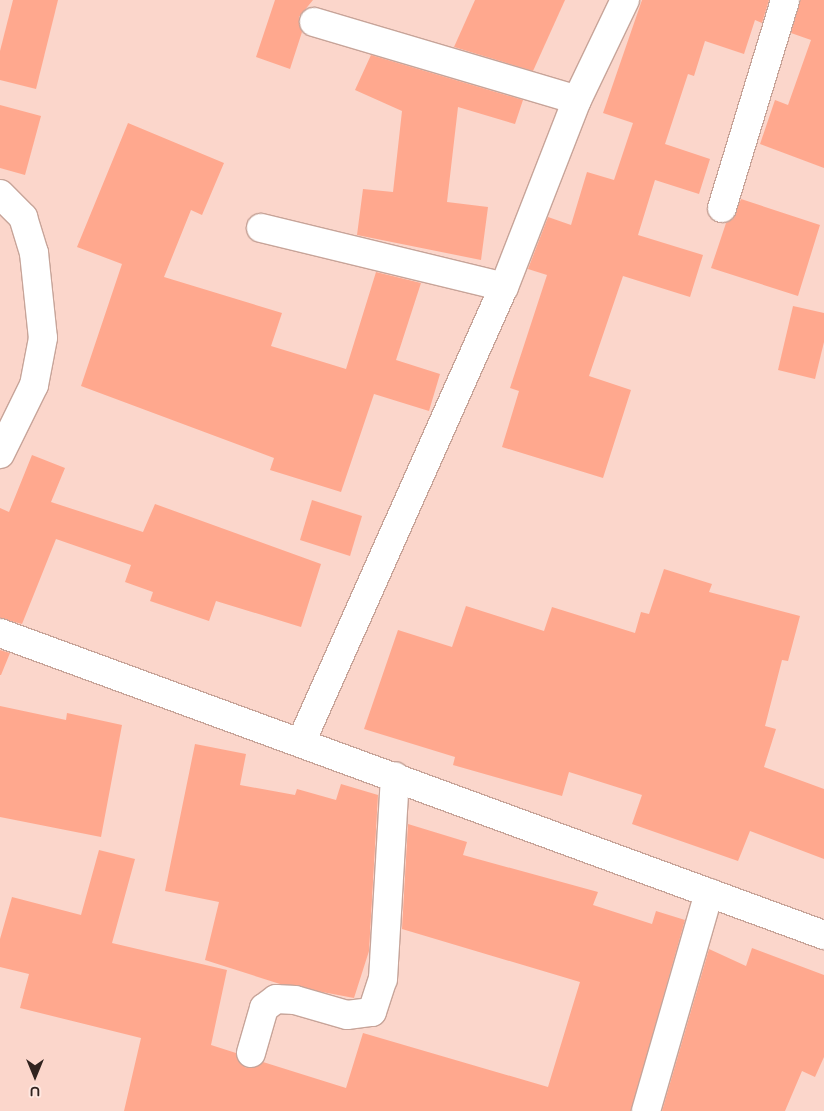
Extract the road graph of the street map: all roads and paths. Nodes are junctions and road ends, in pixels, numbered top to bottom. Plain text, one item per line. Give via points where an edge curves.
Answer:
1 (625, 0) edge
2 (785, 0) edge
3 (314, 22) dead end
4 (577, 100) junction
5 (0, 194) edge
6 (722, 208) dead end
7 (261, 228) dead end
8 (504, 286) junction
9 (0, 454) edge
10 (0, 633) edge
11 (302, 740) junction
12 (394, 776) junction
13 (709, 893) junction
14 (824, 934) edge
15 (251, 1053) dead end
16 (646, 1111) edge

1 - 4 street
2 - 6 street
3 - 4 street
4 - 8 street
5 - 9 street via 23,217 34,254 42,338 34,385
7 - 8 street
8 - 11 street
10 - 11 street
11 - 12 street
12 - 13 street
12 - 15 street via 383,979 372,1012 346,1015 295,1000 276,999 264,1008
13 - 14 street
13 - 16 street

